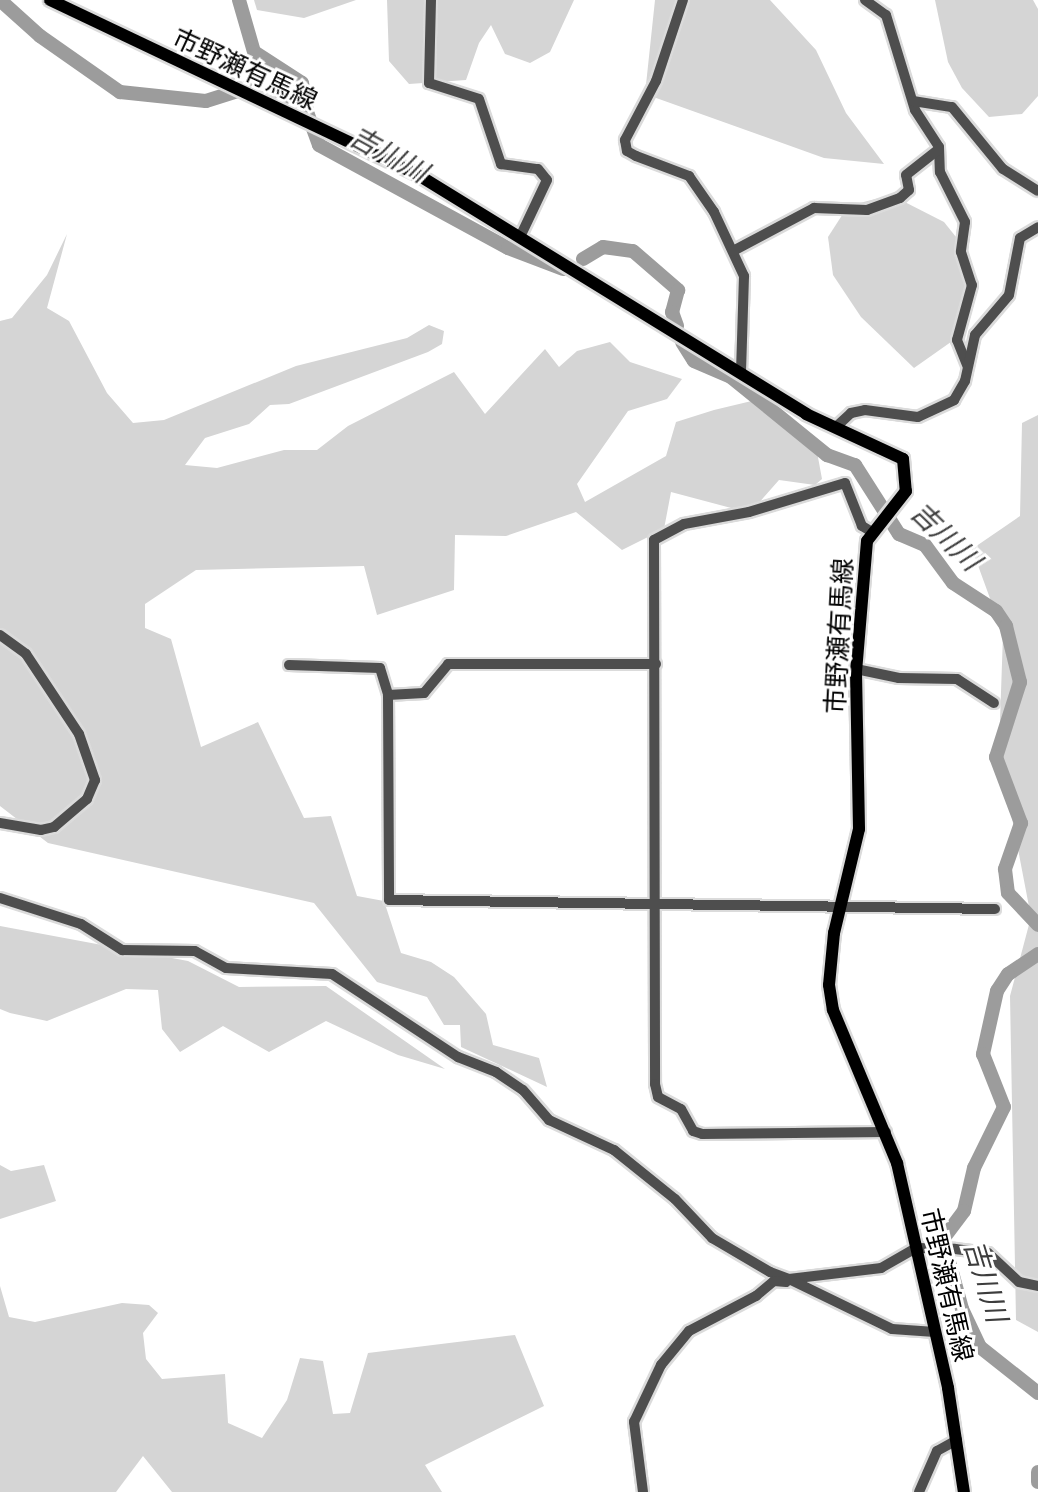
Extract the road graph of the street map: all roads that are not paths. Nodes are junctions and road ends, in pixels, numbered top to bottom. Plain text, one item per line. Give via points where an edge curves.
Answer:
1 (50, 0) edge
2 (431, 0) edge
3 (683, 0) edge
4 (865, 0) edge
5 (913, 101) junction
6 (939, 149) junction
7 (1038, 191) edge
8 (1038, 227) edge
9 (521, 235) junction
10 (733, 251) junction
11 (967, 365) junction
12 (741, 372) junction
13 (837, 426) junction
14 (873, 530) junction
15 (0, 635) edge
16 (656, 664) junction
17 (289, 665) dead end
18 (856, 669) junction
19 (388, 695) junction
20 (994, 703) dead end
21 (0, 823) edge
22 (0, 898) edge
23 (658, 903) junction
24 (842, 905) junction
25 (995, 909) dead end
26 (886, 1132) junction
27 (920, 1249) junction
28 (789, 1280) junction
29 (1038, 1286) edge
30 (935, 1332) junction
31 (957, 1440) junction
32 (643, 1492) edge
33 (919, 1492) edge
34 (964, 1492) edge

1 - 9 main road, 市野瀬有馬線 via 415,173
2 - 9 street via 429,83 479,99 501,164 538,169 547,180
3 - 10 street via 656,81 625,140 627,151 689,176
4 - 5 street via 886,15
5 - 6 street
5 - 7 street via 952,107 1003,169
6 - 10 street via 906,175 909,190 900,198 867,210 814,208
6 - 11 street via 940,172 965,222 961,252 972,285 957,340
8 - 11 street via 1020,238 1009,295 975,335
9 - 12 main road, 市野瀬有馬線
10 - 12 street via 746,301
11 - 13 street via 954,400 918,417 865,410
12 - 13 main road, 市野瀬有馬線 via 806,414
13 - 14 main road, 市野瀬有馬線 via 903,459 909,476 898,505
14 - 16 street via 862,526 845,483 749,512 670,528 654,540
14 - 18 main road, 市野瀬有馬線 via 867,541
15 - 21 street via 26,654 79,734 95,780 87,799 54,827
16 - 19 street via 448,664 424,693
16 - 23 street
17 - 19 street via 380,668
18 - 20 street via 899,678 957,679
18 - 24 main road, 市野瀬有馬線 via 860,809
19 - 23 street via 389,900
22 - 28 street via 81,924 122,950 195,951 226,968 332,974 458,1057 510,1081 549,1120 614,1150 675,1199 712,1238
23 - 24 street
23 - 26 street via 658,1097 681,1109 693,1131 702,1134 750,1138
24 - 25 street
24 - 26 main road, 市野瀬有馬線 via 829,963 833,1010
26 - 27 main road, 市野瀬有馬線
27 - 28 street via 881,1268
27 - 29 street via 988,1253 1019,1282
27 - 30 main road, 市野瀬有馬線
28 - 30 street via 892,1329
28 - 32 street via 774,1281 689,1331 661,1365 634,1422
30 - 31 main road, 市野瀬有馬線
31 - 33 street via 937,1451
31 - 34 main road, 市野瀬有馬線

